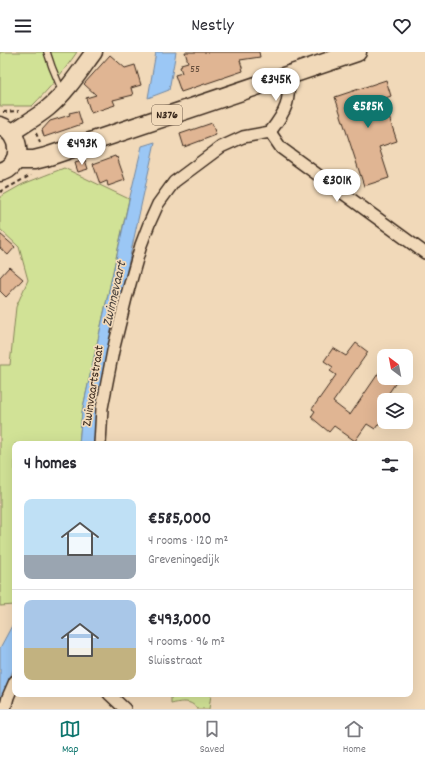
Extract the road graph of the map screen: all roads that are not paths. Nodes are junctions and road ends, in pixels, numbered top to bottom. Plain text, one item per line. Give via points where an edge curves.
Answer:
1 (47, 52) edge
2 (94, 52) edge
3 (357, 52) edge
4 (288, 75) junction
5 (63, 94) junction
6 (6, 129) edge
7 (270, 132) junction
8 (16, 160) junction
9 (0, 172) edge
10 (425, 253) edge
11 (100, 441) edge
12 (12, 687) edge
13 (112, 697) edge
14 (5, 709) edge
15 (125, 709) edge

1 - 5 lane
2 - 5 street
3 - 4 main road, N376
4 - 7 street via 290,91 287,106
4 - 8 main road, N376 via 46,157
5 - 6 street via 47,108
6 - 8 main road via 18,146
7 - 10 street via 282,148
7 - 11 street, Zwinvaartstraat via 243,137 221,147 174,182 158,204 141,245 113,351 102,408
8 - 9 main road
12 - 14 street
13 - 15 street

